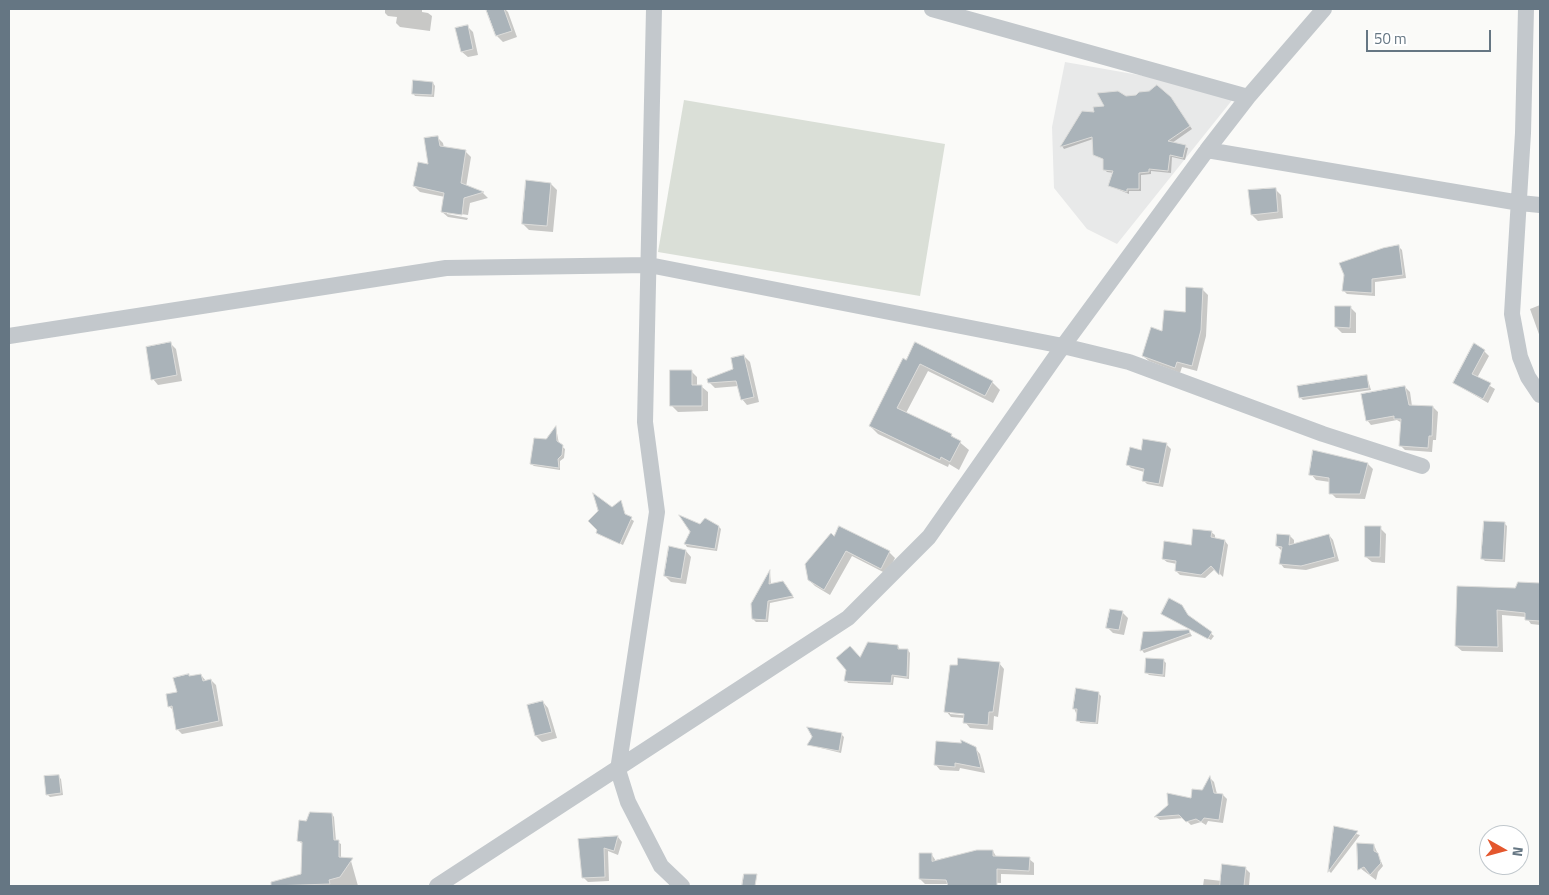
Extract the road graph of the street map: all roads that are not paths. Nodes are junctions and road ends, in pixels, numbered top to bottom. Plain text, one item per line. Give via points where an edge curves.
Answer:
1 (654, 9) edge
2 (932, 9) edge
3 (1324, 9) edge
4 (1526, 9) edge
5 (1248, 96) junction
6 (1207, 150) junction
7 (1520, 203) junction
8 (1540, 205) edge
9 (649, 265) junction
10 (9, 336) edge
11 (1063, 346) junction
12 (1540, 395) edge
13 (1422, 466) dead end
14 (618, 770) junction
15 (437, 886) edge
16 (682, 886) edge

1 - 9 street
2 - 5 street
3 - 5 street
4 - 7 street
5 - 6 street
6 - 7 street
6 - 11 street
7 - 8 street
7 - 12 street via 1512,314 1520,357
9 - 10 street via 446,268
9 - 11 street
9 - 14 street via 645,422 657,512
11 - 13 street via 1129,362 1323,434
11 - 14 street via 929,537 848,618
14 - 15 street
14 - 16 street via 628,802 661,866

